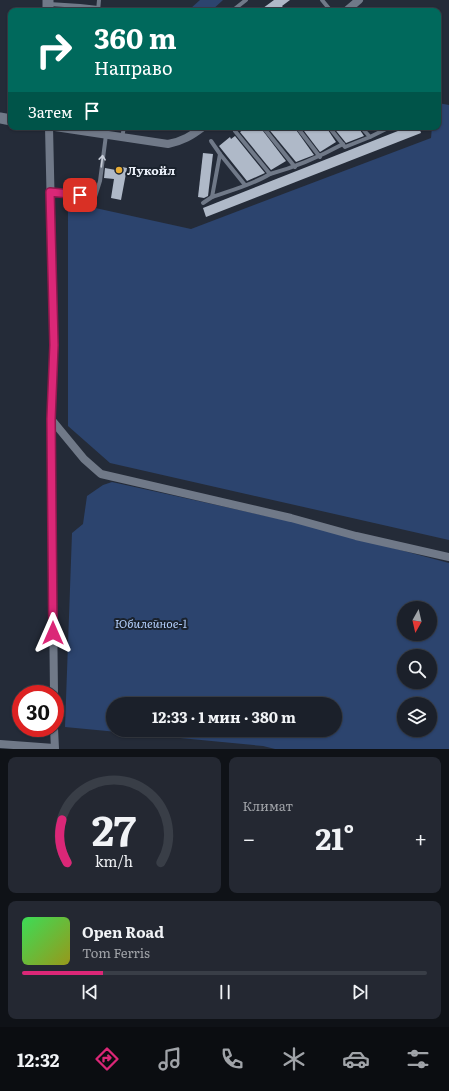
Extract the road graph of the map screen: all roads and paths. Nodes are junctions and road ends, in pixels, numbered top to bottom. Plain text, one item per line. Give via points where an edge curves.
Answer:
1 (246, 0) edge
2 (322, 0) edge
3 (360, 0) edge
4 (48, 5) edge
5 (89, 8) edge
6 (236, 8) edge
7 (329, 8) edge
8 (350, 8) edge
9 (49, 130) edge
10 (74, 130) edge
11 (123, 130) edge
12 (199, 130) edge
13 (236, 130) edge
14 (265, 130) edge
15 (299, 130) edge
16 (331, 130) edge
17 (364, 130) edge
18 (384, 130) edge
19 (106, 135) junction
20 (370, 137) junction
21 (122, 138) junction
22 (211, 141) dead end
23 (343, 144) junction
24 (220, 154) junction
25 (320, 157) junction
26 (295, 167) junction
27 (270, 174) junction
28 (245, 185) junction
29 (50, 192) junction
30 (212, 197) junction
31 (203, 203) dead end
32 (51, 419) junction
33 (449, 557) edge
34 (54, 685) edge
35 (54, 737) edge
36 (4, 746) edge
37 (54, 749) edge

1 - 6 lane
2 - 7 lane
3 - 8 street
4 - 5 lane
9 - 29 street
10 - 19 street
11 - 21 lane
12 - 21 street via 181,142 168,144
13 - 27 lane
14 - 26 lane
15 - 25 lane
16 - 23 lane
17 - 20 lane
18 - 20 lane
19 - 21 street
29 -> 19 lane via 94,197 100,181
20 - 23 lane via 345,147
22 - 24 lane
23 - 25 lane
24 - 28 lane
24 - 30 lane
25 - 26 lane
26 - 27 lane
27 - 28 lane via 257,182
28 - 30 lane
29 - 32 street via 54,345
30 - 31 lane
32 - 33 street via 84,459 101,474
32 - 34 street
35 - 37 street
36 - 37 street

